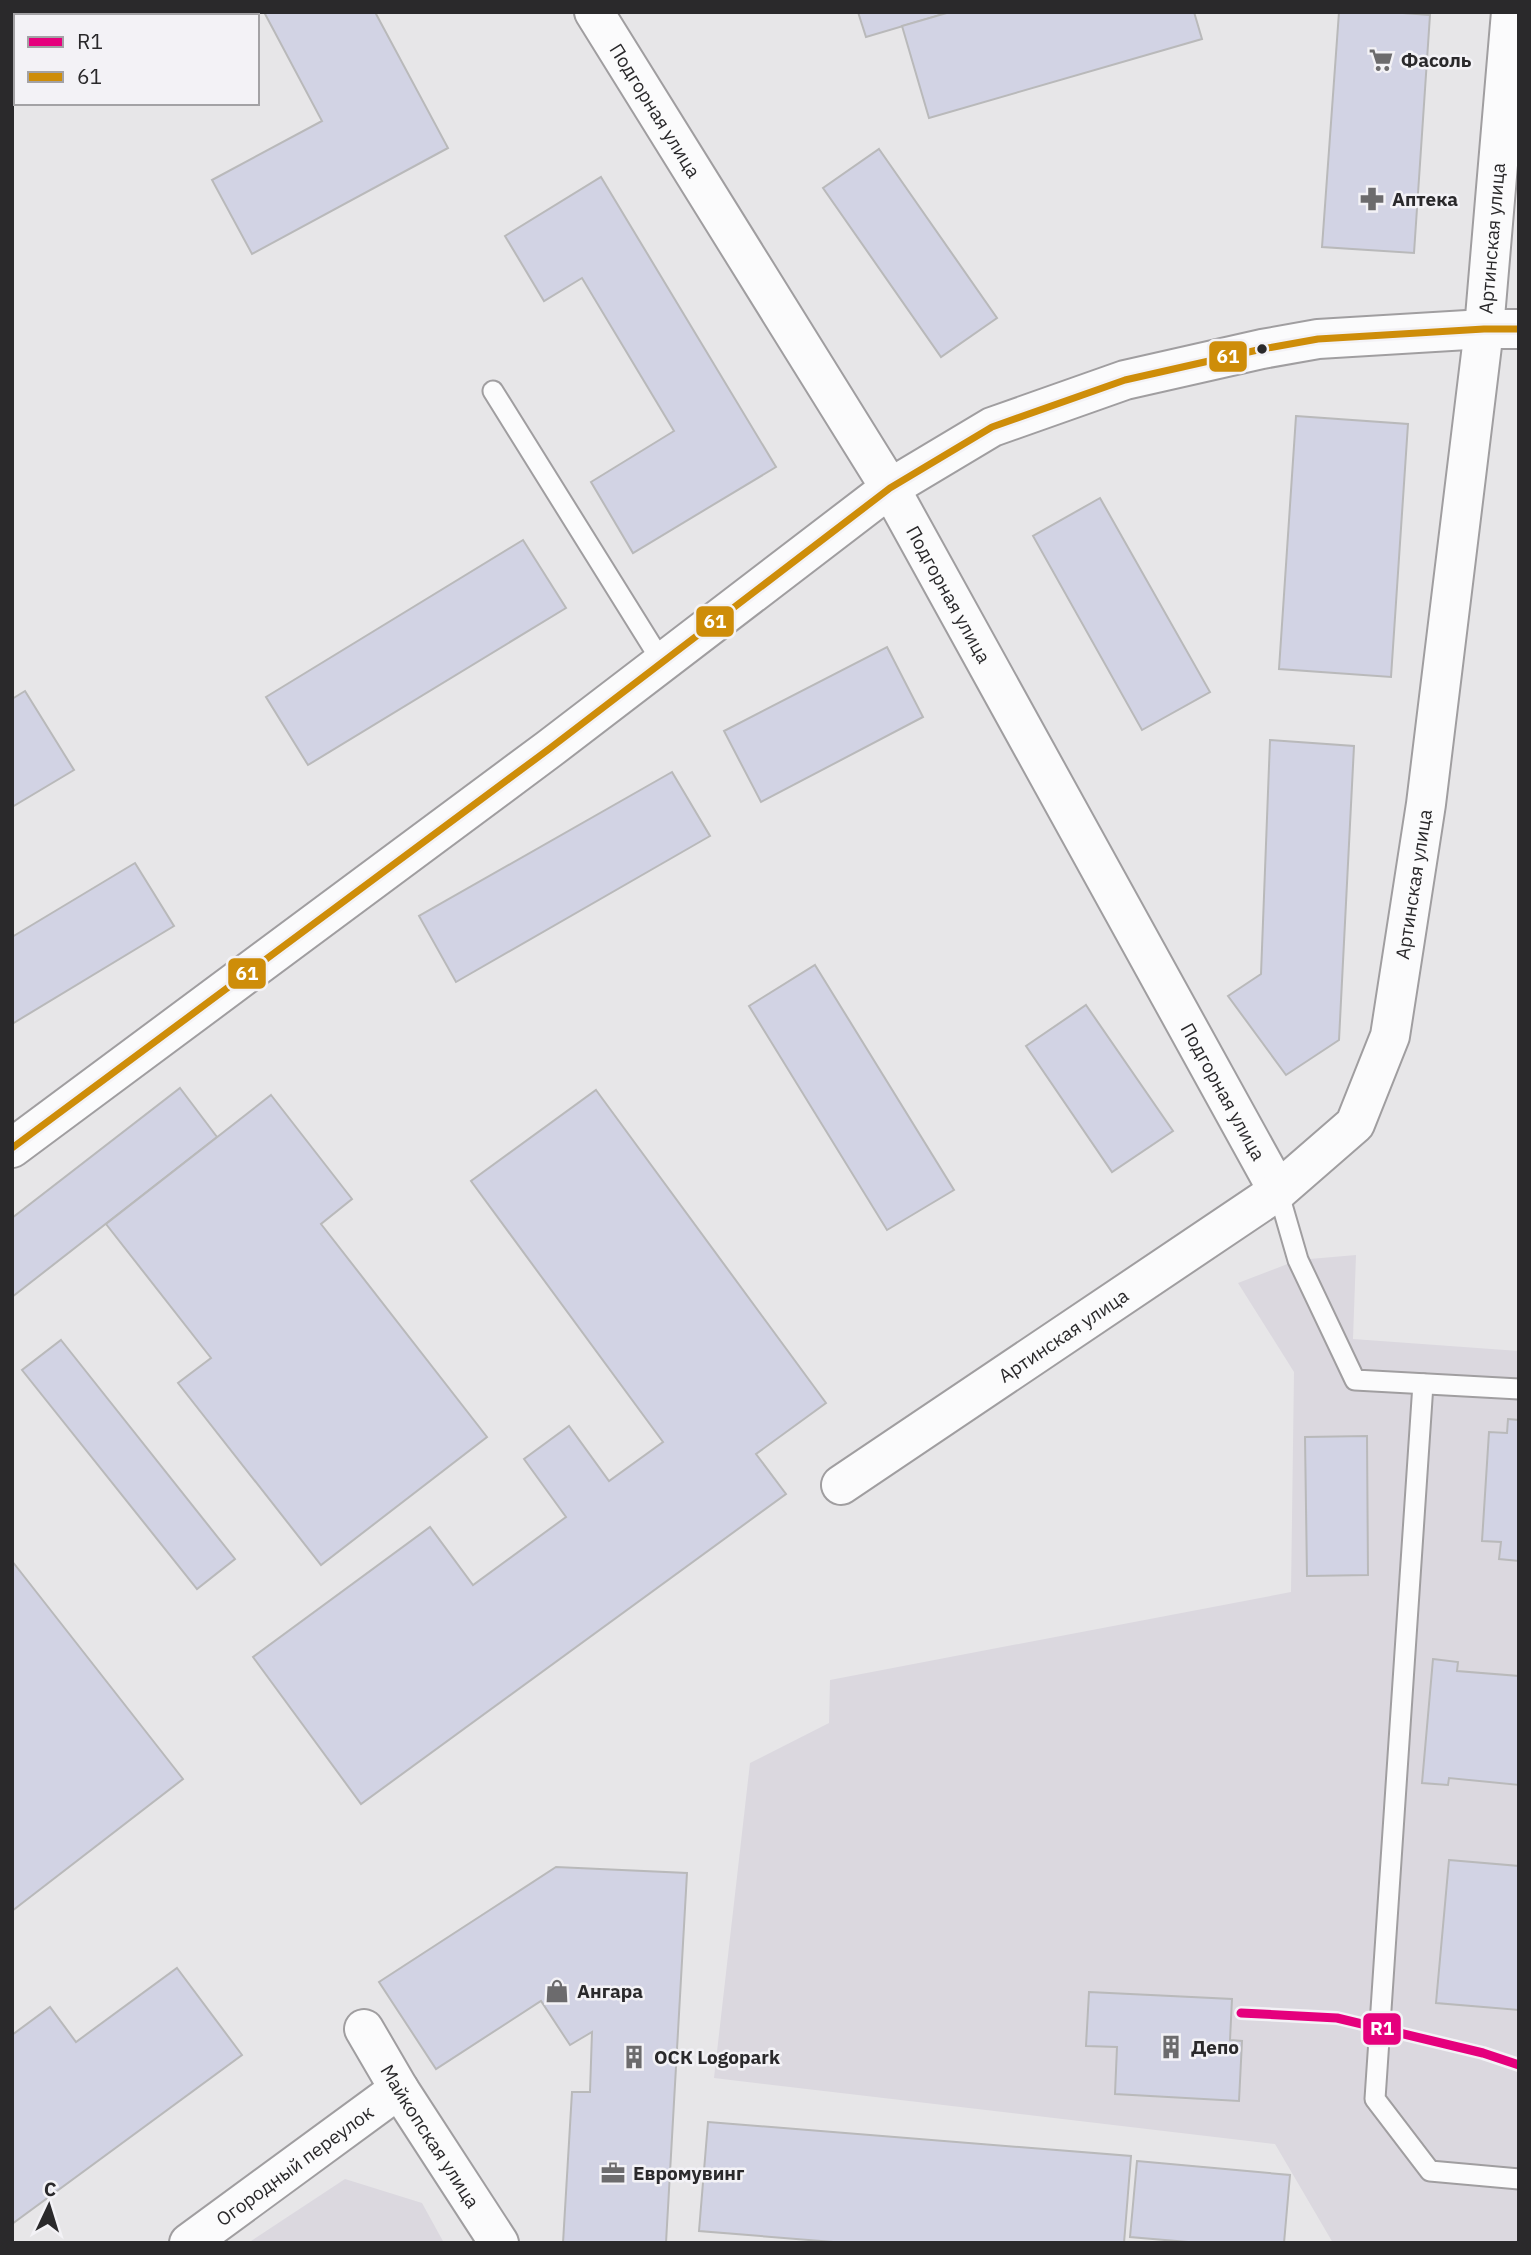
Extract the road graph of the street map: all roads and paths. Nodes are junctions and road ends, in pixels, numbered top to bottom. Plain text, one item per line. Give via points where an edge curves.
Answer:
1 (594, 12) edge
2 (1511, 12) edge
3 (1502, 329) edge
4 (493, 391) dead end
5 (890, 488) junction
6 (662, 662) junction
7 (12, 1148) edge
8 (1278, 1191) junction
9 (1423, 1384) junction
10 (1519, 1389) edge
11 (841, 1485) dead end
12 (364, 2029) dead end
13 (399, 2089) junction
14 (1519, 2179) edge
15 (190, 2243) edge
16 (499, 2243) edge

1 - 5 street, Подгорная улица
2 - 3 street, Артинская улица
3 - 5 street via 1318,339 1125,380 992,427
3 - 8 street, Артинская улица via 1390,1036 1355,1124
4 - 6 lane
5 - 6 street
5 - 8 street, Подгорная улица
6 - 7 street
8 - 9 lane via 1298,1260 1355,1380
8 - 11 street, Артинская улица
9 - 10 lane
9 - 14 lane via 1375,2099 1430,2171
12 - 13 street, Майкопская улица
13 - 15 street, Огородный переулок
13 - 16 street, Майкопская улица

